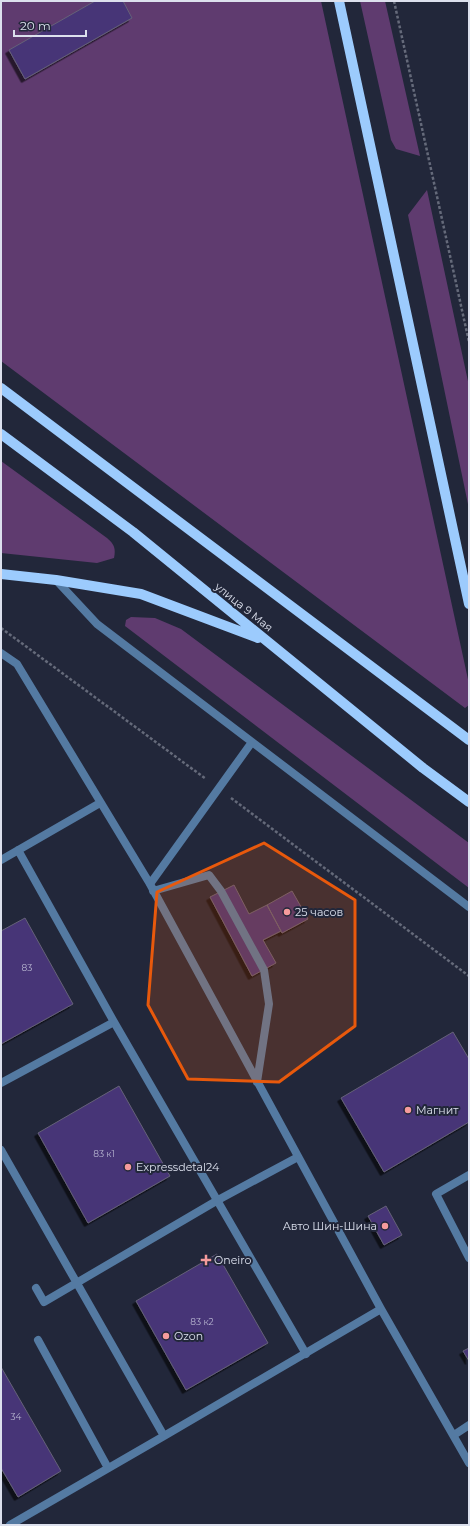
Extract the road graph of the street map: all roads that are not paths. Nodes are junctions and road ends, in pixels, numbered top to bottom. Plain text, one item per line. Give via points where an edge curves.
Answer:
1 (339, 1) edge
2 (1, 388) edge
3 (1, 434) edge
4 (1, 574) edge
5 (56, 580) junction
6 (469, 604) edge
7 (267, 641) junction
8 (1, 653) edge
9 (469, 740) edge
10 (252, 742) junction
11 (469, 802) edge
12 (100, 803) junction
13 (18, 850) junction
14 (1, 860) edge
15 (151, 888) junction
16 (469, 907) edge
17 (114, 1022) junction
18 (257, 1082) junction
19 (1, 1083) edge
20 (1, 1150) edge
21 (298, 1157) junction
22 (469, 1175) edge
23 (218, 1200) junction
24 (469, 1258) edge
25 (77, 1283) junction
26 (36, 1288) dead end
27 (381, 1309) junction
28 (38, 1340) dead end
29 (306, 1354) junction
30 (469, 1425) edge
31 (454, 1435) junction
32 (164, 1436) junction
33 (469, 1463) edge
34 (108, 1468) junction
35 (10, 1525) edge

1 - 6 main road
2 - 9 main road
3 - 7 main road, улица 9 Мая via 133,532
4 - 5 main road
5 - 7 main road via 141,594
5 - 10 lane via 97,624
7 - 11 main road, улица 9 Мая via 423,768
8 - 12 lane via 17,664
10 - 15 lane
10 - 16 lane
12 - 13 lane
12 - 15 lane
13 - 14 lane
13 - 17 lane
15 - 18 lane
15 - 18 lane via 209,875 221,891 264,970 269,1004
17 - 19 lane
17 - 23 lane
18 - 21 lane
20 - 25 lane
21 - 23 lane
21 - 27 lane
22 - 24 lane via 436,1194
23 - 25 lane
23 - 29 lane
25 - 26 lane via 44,1302
25 - 32 lane
27 - 29 lane
27 - 31 lane
28 - 34 lane
29 - 32 lane
30 - 31 lane
31 - 33 lane
32 - 34 lane
34 - 35 lane

